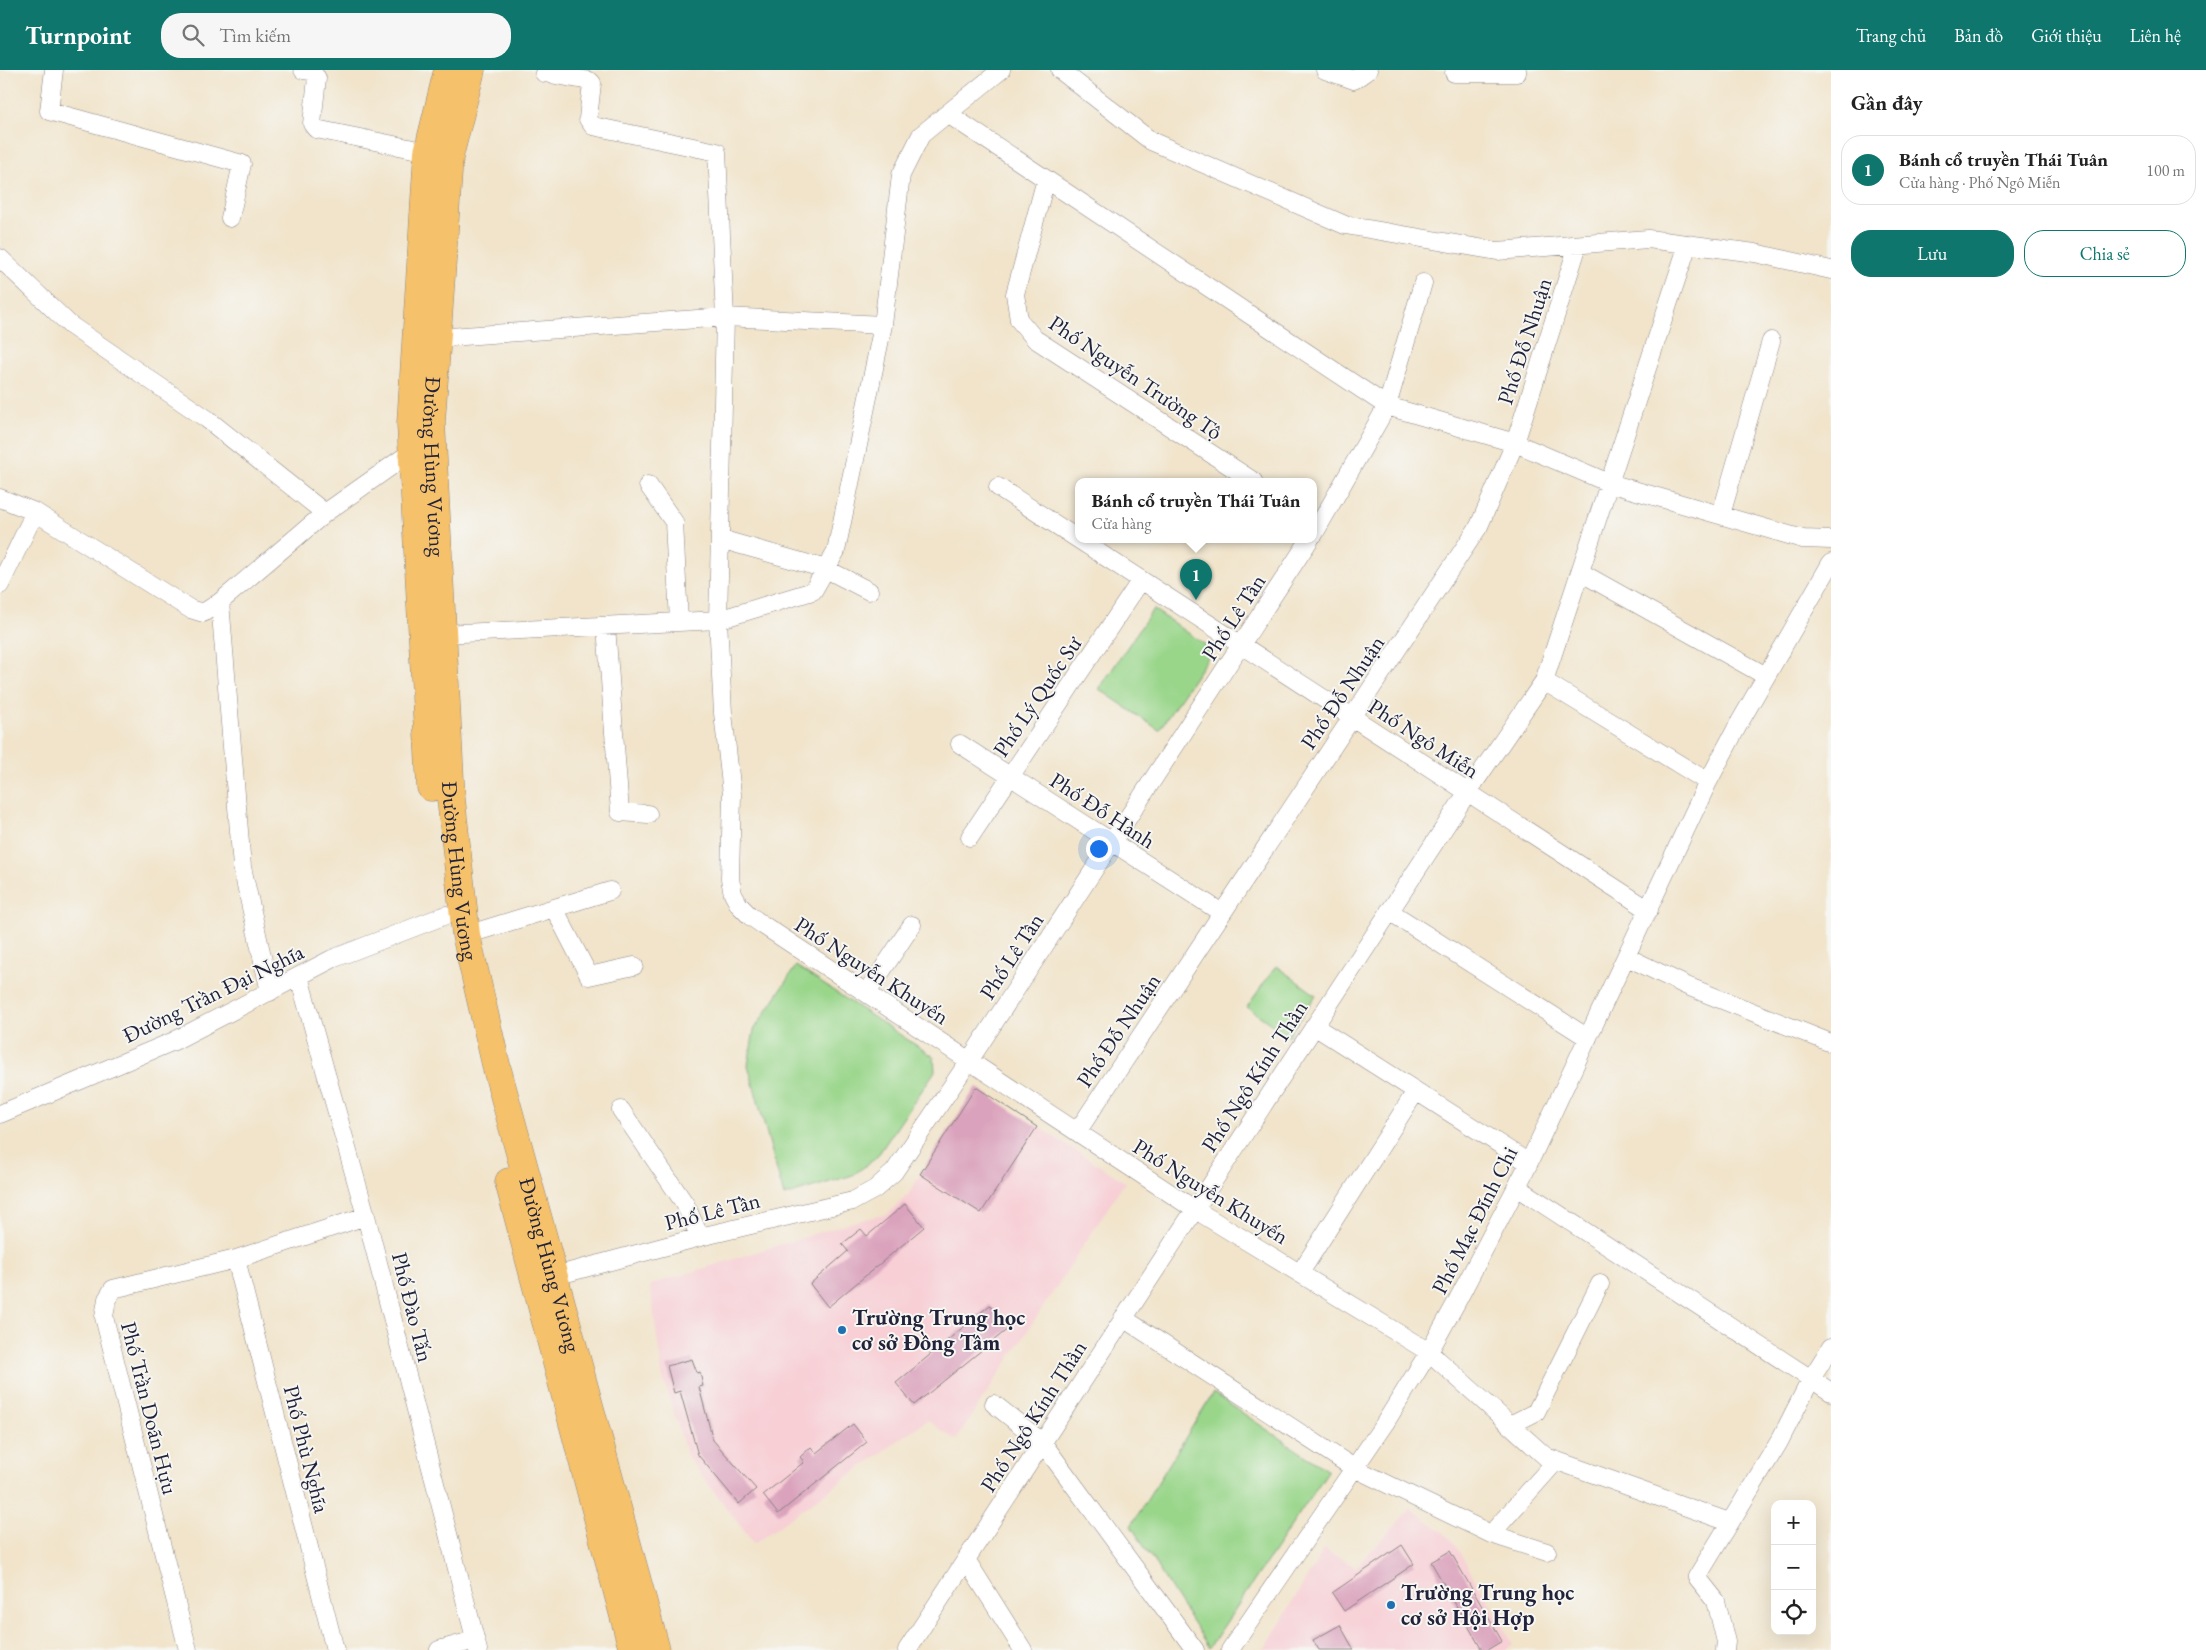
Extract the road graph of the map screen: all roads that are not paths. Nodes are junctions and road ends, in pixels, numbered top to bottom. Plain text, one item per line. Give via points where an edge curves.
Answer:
1 (54, 70) edge
2 (303, 70) edge
3 (448, 70) edge
4 (472, 70) edge
5 (1000, 70) edge
6 (1060, 70) edge
7 (1325, 70) edge
8 (1368, 70) edge
9 (1517, 70) edge
10 (544, 73) dead end
11 (1454, 73) dead end
12 (948, 114) junction
13 (428, 152) junction
14 (1046, 179) junction
15 (230, 218) dead end
16 (1578, 244) junction
17 (1688, 244) junction
18 (0, 258) edge
19 (1831, 270) edge
20 (1423, 283) dead end
21 (725, 317) junction
22 (883, 325) junction
23 (436, 338) junction
24 (1771, 341) dead end
25 (1387, 406) junction
26 (1515, 443) junction
27 (414, 450) junction
28 (1248, 478) edge
29 (1609, 483) junction
30 (648, 485) dead end
31 (998, 487) dead end
32 (0, 498) edge
33 (35, 512) junction
34 (325, 514) junction
35 (1721, 515) junction
36 (1317, 525) edge
37 (1075, 537) edge
38 (720, 539) junction
39 (1831, 540) edge
40 (1085, 543) edge
41 (1306, 543) edge
42 (1831, 563) edge
43 (826, 569) junction
44 (1580, 572) junction
45 (1142, 580) junction
46 (0, 585) edge
47 (869, 591) dead end
48 (220, 602) junction
49 (718, 620) junction
50 (679, 622) junction
51 (606, 626) junction
52 (442, 634) junction
53 (1241, 646) junction
54 (1766, 676) junction
55 (1544, 681) junction
56 (1352, 718) junction
57 (960, 744) dead end
58 (1011, 776) junction
59 (1708, 782) junction
60 (1467, 792) junction
61 (648, 814) dead end
62 (970, 837) dead end
63 (1112, 842) junction
64 (610, 891) dead end
65 (554, 908) junction
66 (1649, 910) junction
67 (1390, 911) junction
68 (1222, 913) junction
69 (458, 920) junction
70 (912, 924) dead end
71 (1627, 956) junction
72 (634, 966) dead end
73 (299, 977) junction
74 (270, 992) junction
75 (866, 993) junction
76 (1314, 1026) junction
77 (1588, 1038) junction
78 (1831, 1043) edge
79 (969, 1061) junction
80 (1416, 1091) junction
81 (621, 1110) dead end
82 (0, 1114) edge
83 (1077, 1132) junction
84 (1529, 1163) junction
85 (1517, 1187) junction
86 (1194, 1209) junction
87 (366, 1216) junction
88 (700, 1237) junction
89 (236, 1259) junction
90 (1300, 1273) junction
91 (555, 1276) junction
92 (1600, 1284) dead end
93 (1123, 1318) junction
94 (1831, 1347) edge
95 (1429, 1352) junction
96 (1811, 1379) junction
97 (1831, 1392) edge
98 (994, 1404) dead end
99 (1510, 1425) junction
100 (1042, 1442) junction
101 (1556, 1461) junction
102 (1354, 1468) junction
103 (1729, 1522) junction
104 (1491, 1534) junction
105 (1547, 1552) dead end
106 (967, 1561) junction
107 (476, 1645) edge
108 (1020, 1649) edge
109 (188, 1650) edge
110 (335, 1650) edge
111 (439, 1650) edge
112 (634, 1650) edge
113 (656, 1650) edge
114 (907, 1650) edge
115 (1195, 1650) edge
116 (1230, 1650) edge
117 (1725, 1650) edge

1 - 15 street via 49,111 242,164
2 - 13 street via 311,71 317,78 312,124 316,129
3 - 13 main road, Đường Hùng Vương
4 - 23 main road, Đường Hùng Vương via 449,157
5 - 12 street
6 - 16 street via 1151,141 1344,225 1497,251
7 - 8 street via 1354,80
9 - 11 street via 1516,73
10 - 21 street, Phố Nguyễn Khuyến via 592,83 588,119 593,126 717,152
12 - 14 street
12 - 22 street via 921,135 901,175
13 - 27 main road, Đường Hùng Vương via 411,424
14 - 25 street
14 - 28 street, Phố Nguyễn Trường Tộ via 1015,294 1018,320 1035,339
16 - 17 street via 1648,239
16 - 26 street, Phố Đỗ Nhuận
17 - 19 street via 1755,253
17 - 29 street, Phố Ngô Kính Thần
18 - 34 street via 70,325 207,419
20 - 25 street, Phố Lê Tần
21 - 22 street
21 - 23 street
21 - 38 street, Phố Nguyễn Khuyến
22 - 43 street via 836,551
23 - 52 main road, Đường Hùng Vương via 431,422
24 - 35 street
25 - 26 street
25 - 36 street, Phố Lê Tần
26 - 29 street
26 - 56 street, Phố Đỗ Nhuận via 1479,526
27 - 34 street
27 - 69 main road, Đường Hùng Vương via 432,804
29 - 35 street
29 - 44 street, Phố Ngô Kính Thần
30 - 50 street via 674,522
31 - 37 street, Phố Ngô Miễn
32 - 33 street
33 - 46 street
33 - 48 street via 190,609 203,613
34 - 48 street
35 - 39 street via 1803,539
38 - 43 street
38 - 49 street, Phố Nguyễn Khuyến
40 - 45 street, Phố Ngô Miễn
41 - 53 street, Phố Lê Tần
42 - 54 street, Phố Mạc Đĩnh Chi
43 - 47 street
43 - 49 street via 813,591
44 - 54 street
44 - 55 street, Phố Ngô Kính Thần
45 - 53 street, Phố Ngô Miễn
45 - 58 street, Phố Lý Quốc Sư
48 - 74 street via 242,867
49 - 50 street
49 - 75 street, Phố Nguyễn Khuyến via 732,794 730,879 733,894 750,916
50 - 51 street
51 - 52 street
51 - 61 street via 620,812
52 - 69 main road, Đường Hùng Vương
53 - 56 street, Phố Ngô Miễn
53 - 63 street, Phố Lê Tần
54 - 59 street, Phố Mạc Đĩnh Chi
55 - 59 street
55 - 60 street, Phố Ngô Kính Thần
56 - 60 street, Phố Ngô Miễn
56 - 68 street, Phố Đỗ Nhuận
57 - 58 street, Phố Đỗ Hành
58 - 62 street, Phố Lý Quốc Sư
58 - 63 street, Phố Đỗ Hành
59 - 66 street, Phố Mạc Đĩnh Chi
60 - 66 street, Phố Ngô Miễn
60 - 67 street, Phố Ngô Kính Thần
63 - 68 street, Phố Đỗ Hành
63 - 79 street, Phố Lê Tần
64 - 65 street, Đường Trần Đại Nghĩa
65 - 69 street, Đường Trần Đại Nghĩa
65 - 72 street via 589,976
66 - 71 street, Phố Mạc Đĩnh Chi
67 - 76 street, Phố Ngô Kính Thần
67 - 77 street
68 - 83 street, Phố Đỗ Nhuận
69 - 73 street, Đường Trần Đại Nghĩa via 332,959
69 - 91 main road, Đường Hùng Vương
69 - 112 main road, Đường Hùng Vương via 450,943 479,1071
70 - 75 street
71 - 77 street, Phố Mạc Đĩnh Chi
71 - 78 street via 1687,986
73 - 74 street, Đường Trần Đại Nghĩa
73 - 87 street, Phố Đào Tấn
74 - 82 street, Đường Trần Đại Nghĩa via 174,1041
75 - 79 street, Phố Nguyễn Khuyến
76 - 80 street
76 - 86 street, Phố Ngô Kính Thần
77 - 84 street, Phố Mạc Đĩnh Chi
79 - 83 street, Phố Nguyễn Khuyến
79 - 88 street, Phố Lê Tần via 894,1172 876,1189 853,1200
80 - 84 street
80 - 90 street
81 - 88 street via 685,1204
83 - 86 street, Phố Nguyễn Khuyến
84 - 85 street, Phố Mạc Đĩnh Chi
85 - 95 street, Phố Mạc Đĩnh Chi
85 - 96 street
86 - 90 street, Phố Nguyễn Khuyến
86 - 93 street, Phố Ngô Kính Thần
87 - 89 street, Phố Trần Doãn Hựu
87 - 107 street, Phố Đào Tấn
88 - 91 street, Phố Lê Tần
89 - 109 street, Phố Trần Doãn Hựu via 113,1289 105,1306 104,1317
89 - 110 street, Phố Phù Nghĩa
90 - 95 street, Phố Nguyễn Khuyến
91 - 113 main road, Đường Hùng Vương
92 - 99 street via 1536,1412
93 - 100 street, Phố Ngô Kính Thần
93 - 102 street
94 - 96 street
95 - 99 street, Phố Nguyễn Khuyến
95 - 102 street, Phố Mạc Đĩnh Chi
96 - 97 street
96 - 103 street via 1780,1442
98 - 100 street
99 - 101 street, Phố Nguyễn Khuyến via 1546,1457
100 - 106 street, Phố Ngô Kính Thần
100 - 115 street
101 - 103 street, Phố Nguyễn Khuyến
101 - 104 street
102 - 104 street
102 - 116 street, Phố Mạc Đĩnh Chi
103 - 117 street via 1697,1577 1716,1601
104 - 105 street
106 - 108 street
106 - 114 street, Phố Ngô Kính Thần
107 - 111 street

